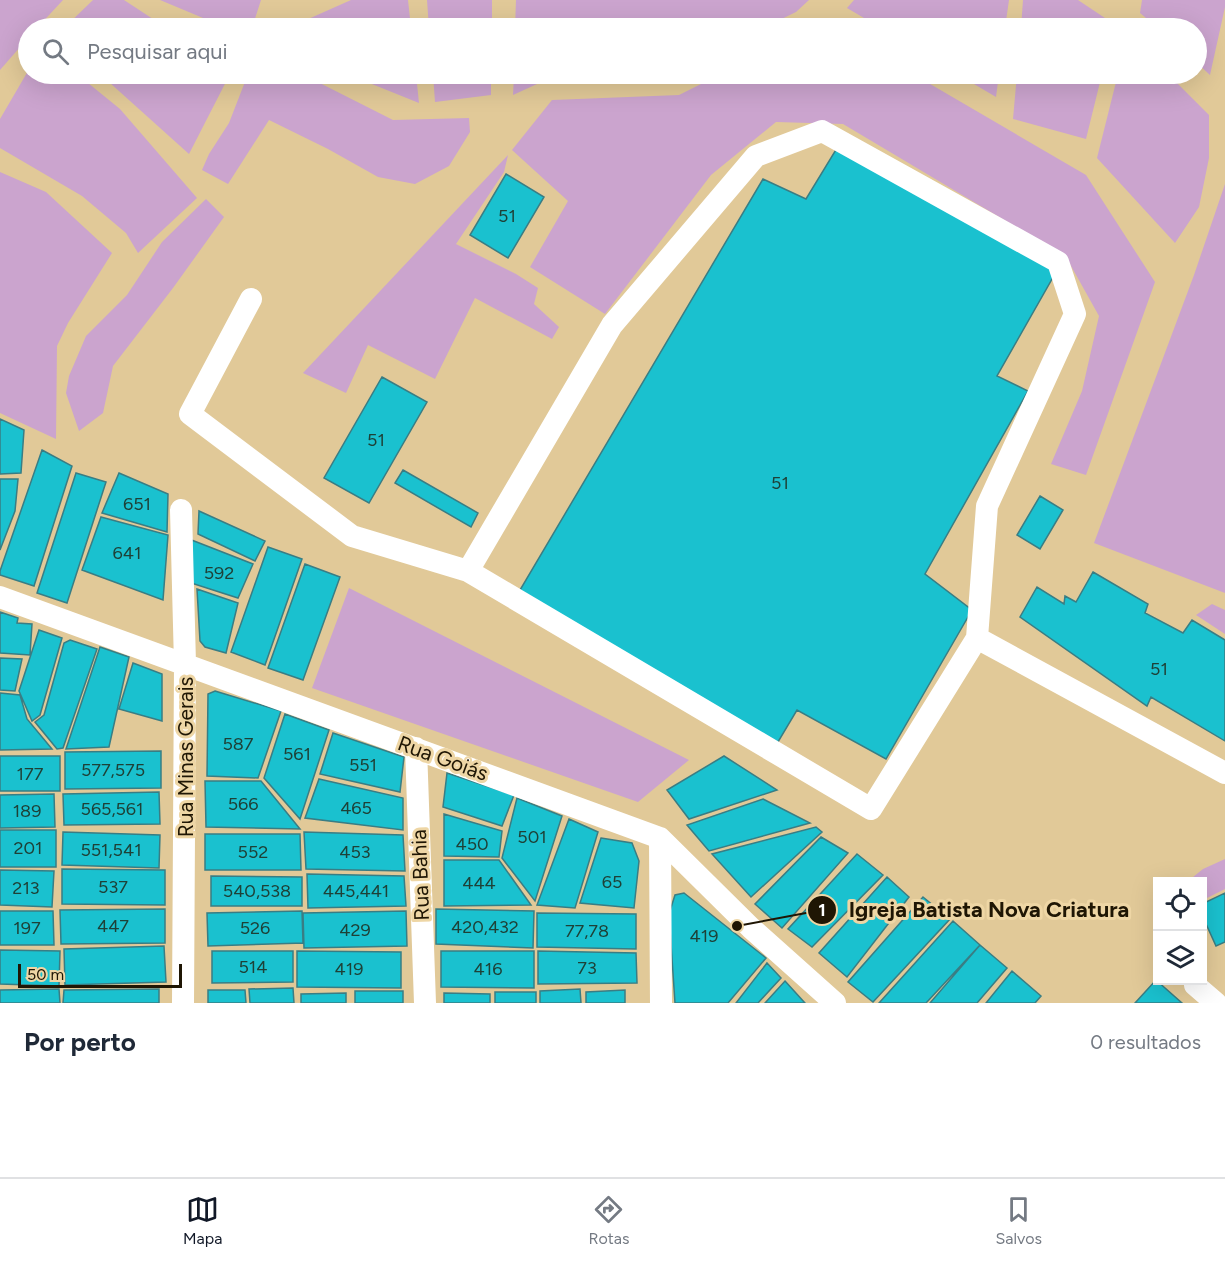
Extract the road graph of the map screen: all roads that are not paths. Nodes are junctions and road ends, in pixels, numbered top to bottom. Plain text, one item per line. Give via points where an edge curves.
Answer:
1 (251, 299) dead end
2 (181, 510) dead end
3 (468, 571) junction
4 (0, 597) edge
5 (977, 638) junction
6 (185, 664) junction
7 (416, 748) junction
8 (1225, 773) edge
9 (660, 838) junction
10 (1195, 985) dead end
11 (183, 1003) edge
12 (425, 1003) edge
13 (661, 1003) edge
14 (836, 1003) edge
15 (1216, 1003) edge

1 - 3 street via 190,414 352,536
2 - 6 street, Rua Minas Gerais
3 - 5 street via 871,808
3 - 5 street via 612,325 756,156 822,130 1058,262 1075,314 987,506
4 - 6 street, Rua Goiás
5 - 8 street
6 - 7 street, Rua Goiás
6 - 11 street, Rua Minas Gerais
7 - 9 street, Rua Goiás
7 - 12 street, Rua Bahia
9 - 13 street
9 - 14 street, Rua Goiás
10 - 15 street

